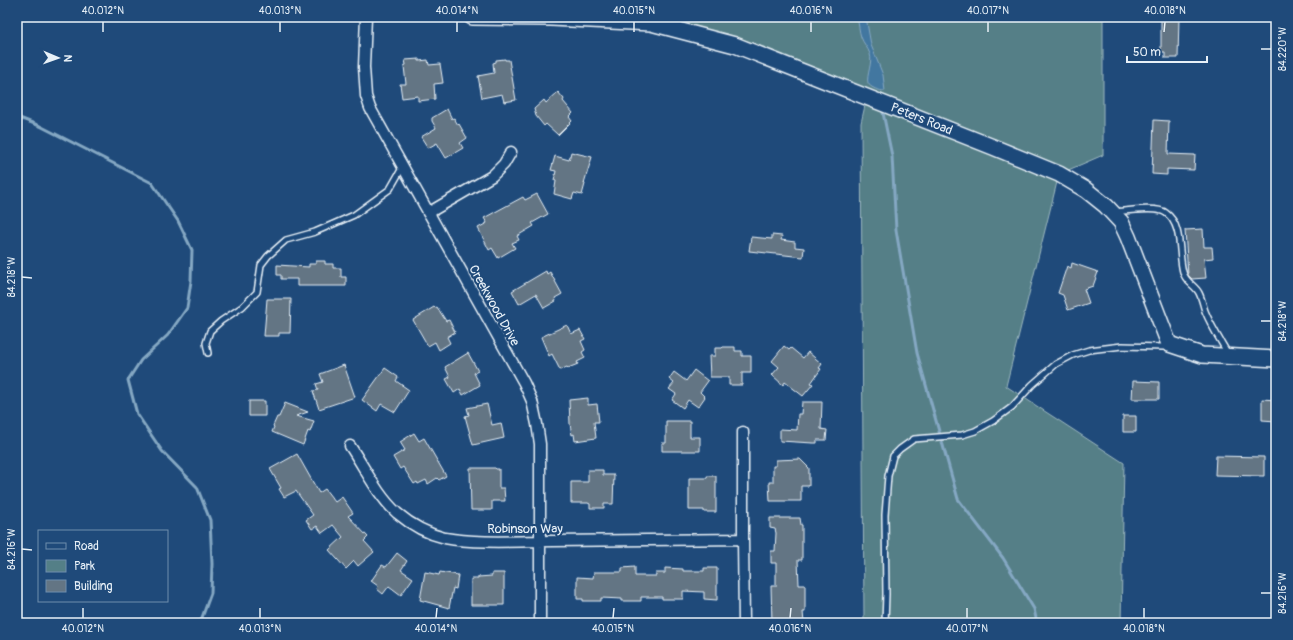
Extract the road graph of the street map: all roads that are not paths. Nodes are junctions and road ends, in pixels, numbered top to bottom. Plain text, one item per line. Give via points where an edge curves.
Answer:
1 (366, 17) edge
2 (472, 17) edge
3 (511, 152) dead end
4 (402, 168) junction
5 (428, 213) junction
6 (1112, 213) junction
7 (1169, 344) junction
8 (208, 353) dead end
9 (1229, 356) junction
10 (1276, 359) edge
11 (743, 432) dead end
12 (350, 446) dead end
13 (742, 539) junction
14 (539, 541) junction
15 (540, 623) edge
16 (744, 623) edge
17 (885, 623) edge

1 - 4 street, Creekwood Drive via 366,96
2 - 6 street, Peters Road via 651,23 735,45 1059,174 1086,190
3 - 5 street via 492,176
4 - 5 street, Creekwood Drive
4 - 8 lane via 390,189 354,214 315,232 286,240 268,256 261,265 258,292 210,331 206,343
5 - 14 street, Creekwood Drive via 508,353 532,401 540,444
6 - 7 street, Peters Road via 1121,222 1128,237
6 - 9 lane via 1151,209 1165,211 1174,221 1183,274 1200,294 1205,311
7 - 9 street via 1202,355
7 - 17 lane via 1163,347 1122,346 1089,350 1073,355 1056,364 1012,407 993,421 962,435 914,439 900,449 893,456 888,476 885,515
9 - 10 street
11 - 13 street
12 - 14 street, Robinson Way via 380,494 397,513 426,531 460,540
13 - 14 street, Robinson Way
13 - 16 street
14 - 15 street, Creekwood Drive

